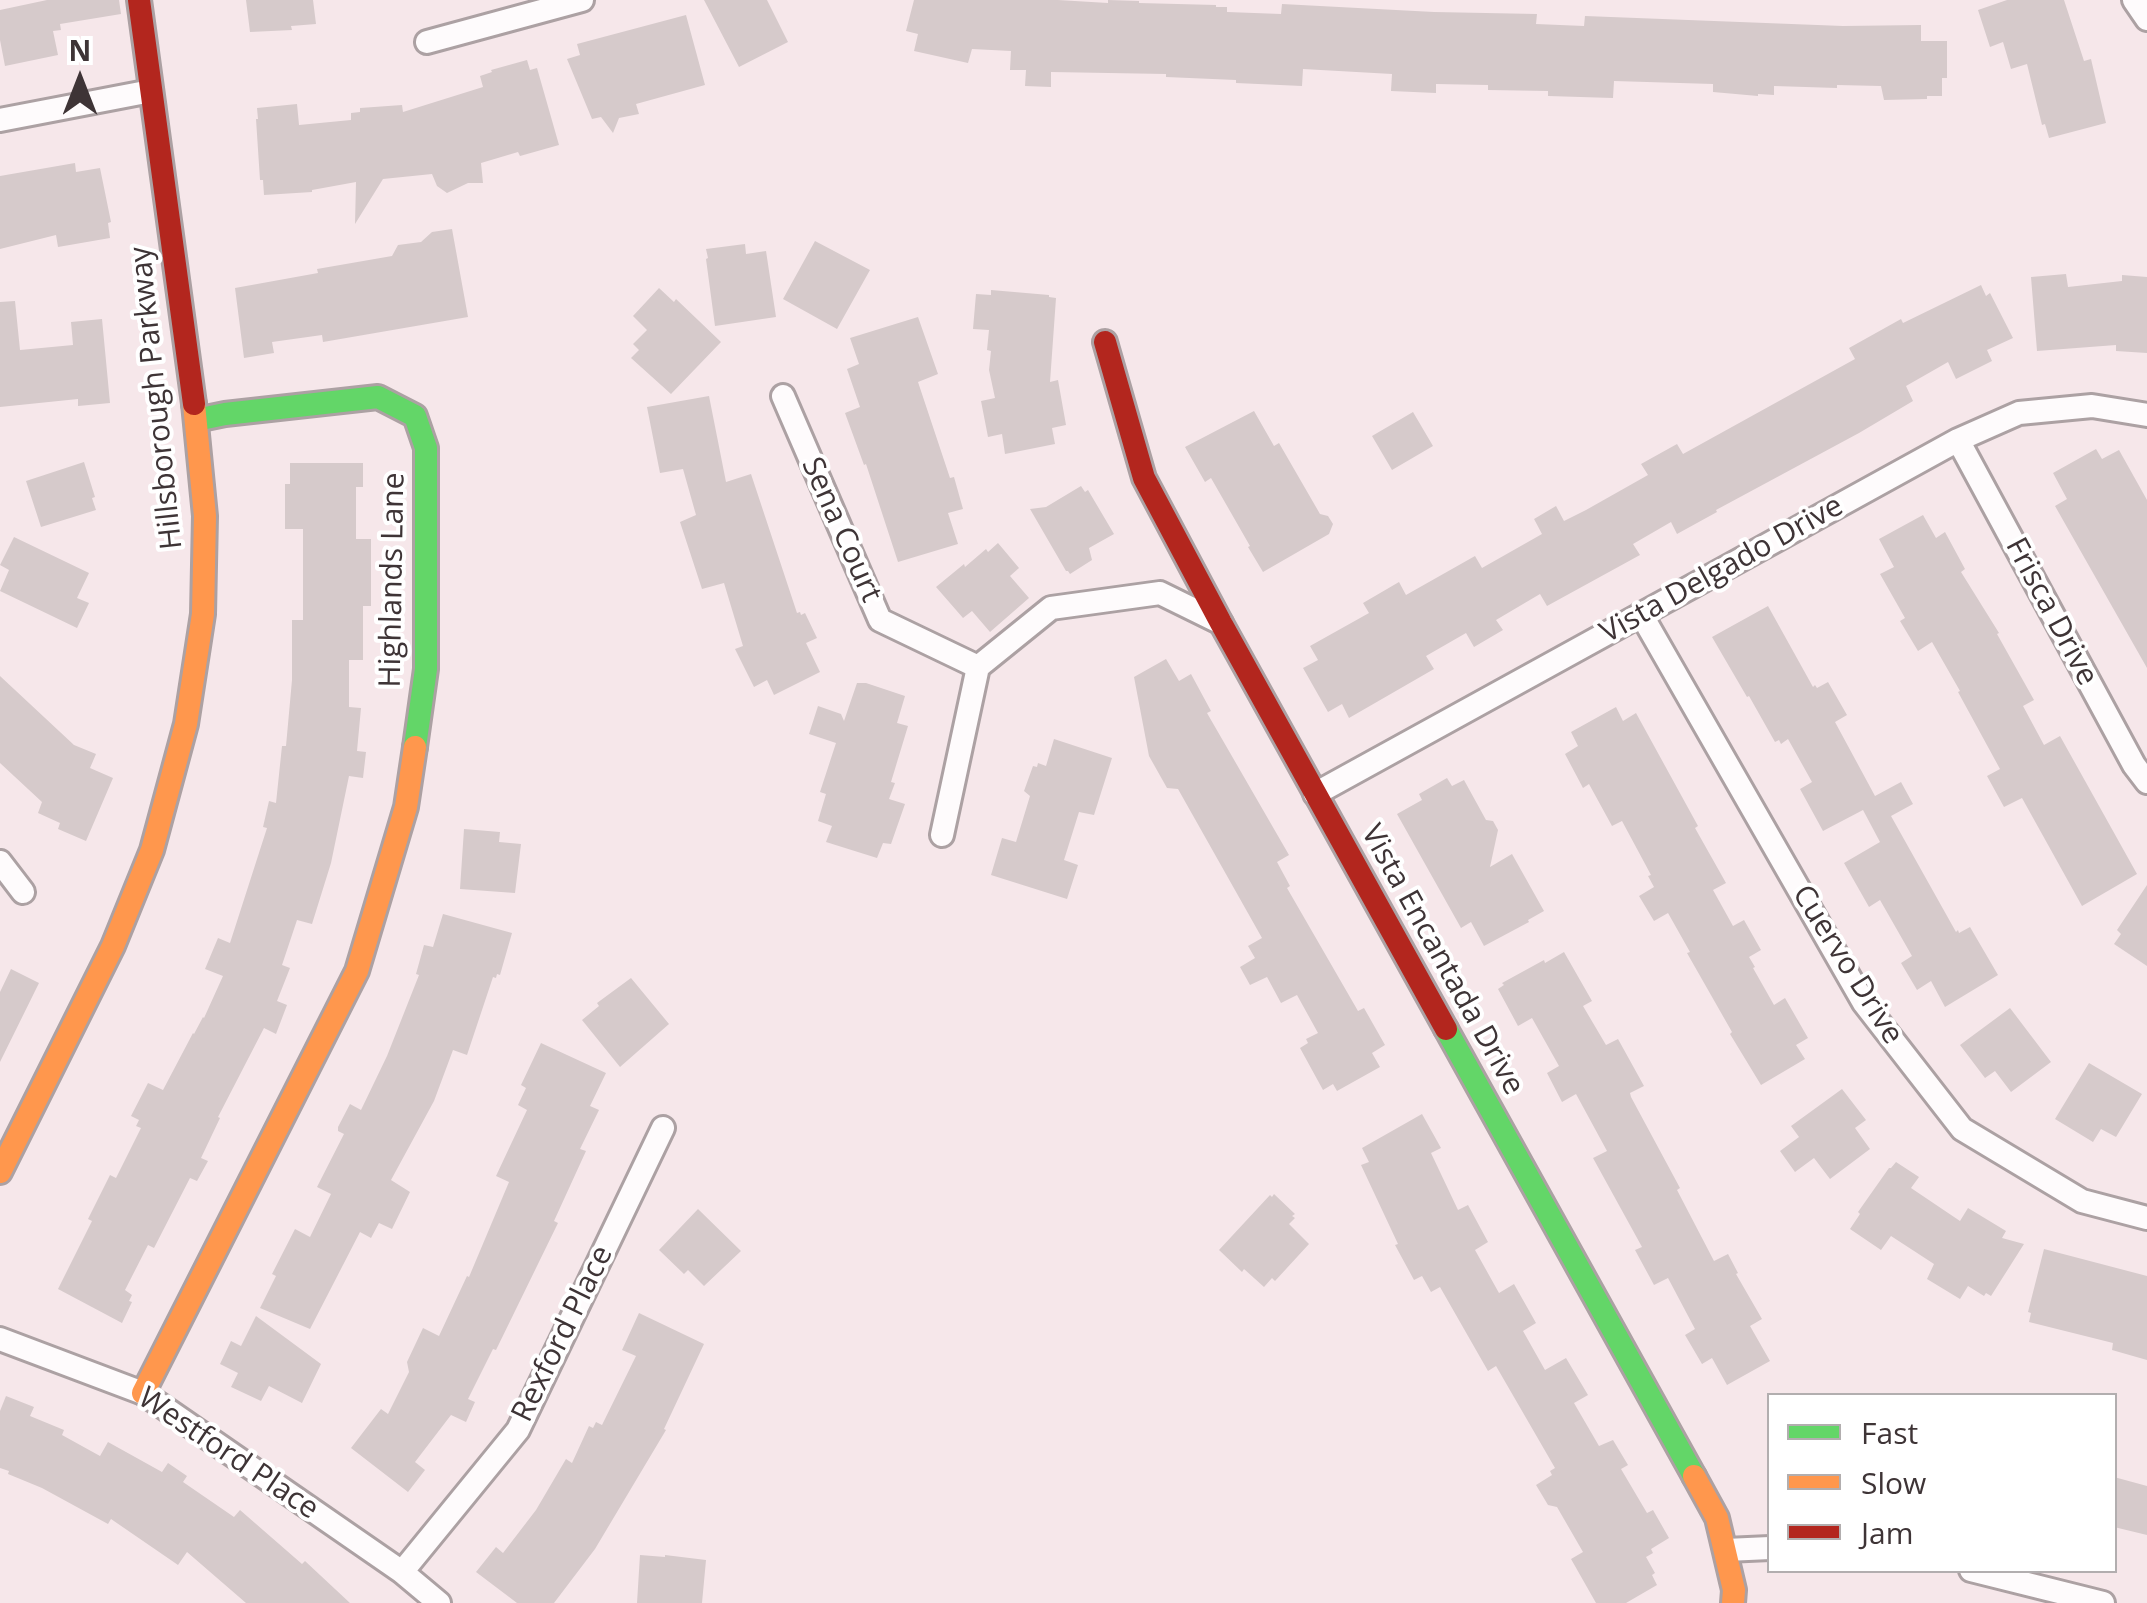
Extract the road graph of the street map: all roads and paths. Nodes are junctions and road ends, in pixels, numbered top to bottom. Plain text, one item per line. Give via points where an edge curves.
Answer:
1 (139, 0) edge
2 (582, 0) edge
3 (2134, 0) edge
4 (2147, 19) edge
5 (427, 42) dead end
6 (151, 92) junction
7 (0, 120) edge
8 (1105, 342) dead end
9 (783, 396) dead end
10 (2147, 415) edge
11 (196, 420) junction
12 (1958, 440) junction
13 (1641, 614) junction
14 (1221, 623) junction
15 (978, 667) junction
16 (2147, 782) edge
17 (1315, 794) junction
18 (942, 835) dead end
19 (0, 862) edge
20 (23, 892) dead end
21 (663, 1128) dead end
22 (0, 1172) edge
23 (2147, 1218) edge
24 (0, 1339) edge
25 (144, 1394) junction
26 (1767, 1548) edge
27 (1726, 1550) junction
28 (402, 1572) junction
29 (1983, 1573) edge
30 (439, 1603) edge
31 (1732, 1603) edge
32 (2103, 1603) edge

1 - 6 street, Hillsborough Parkway
2 - 5 street
3 - 4 street
6 - 7 street
6 - 11 street, Hillsborough Parkway
8 - 14 street, Vista Encantada Drive via 1144,478
9 - 15 street, Sena Court via 880,620
10 - 12 street, Vista Delgado Drive via 2092,406 2019,413
11 - 22 street, Hillsborough Parkway via 205,516 203,614 186,724 152,850 114,946
11 - 25 street, Highlands Lane via 378,398 416,416 426,448 426,668 406,807 356,971
12 - 13 street, Vista Delgado Drive
12 - 16 street, Frisca Drive
13 - 17 street, Vista Delgado Drive
13 - 23 street, Cuervo Drive via 1864,1003 1962,1129 2082,1201
14 - 15 street via 1160,594 1051,608
14 - 17 street, Vista Encantada Drive
15 - 18 street
17 - 27 street, Vista Encantada Drive via 1716,1518
19 - 20 street
21 - 28 street, Rexford Place via 518,1430
24 - 25 street, Westford Place
25 - 28 street, Westford Place
26 - 27 street
27 - 31 street, Vista Encantada Drive
28 - 30 street, Westford Place
29 - 32 street

